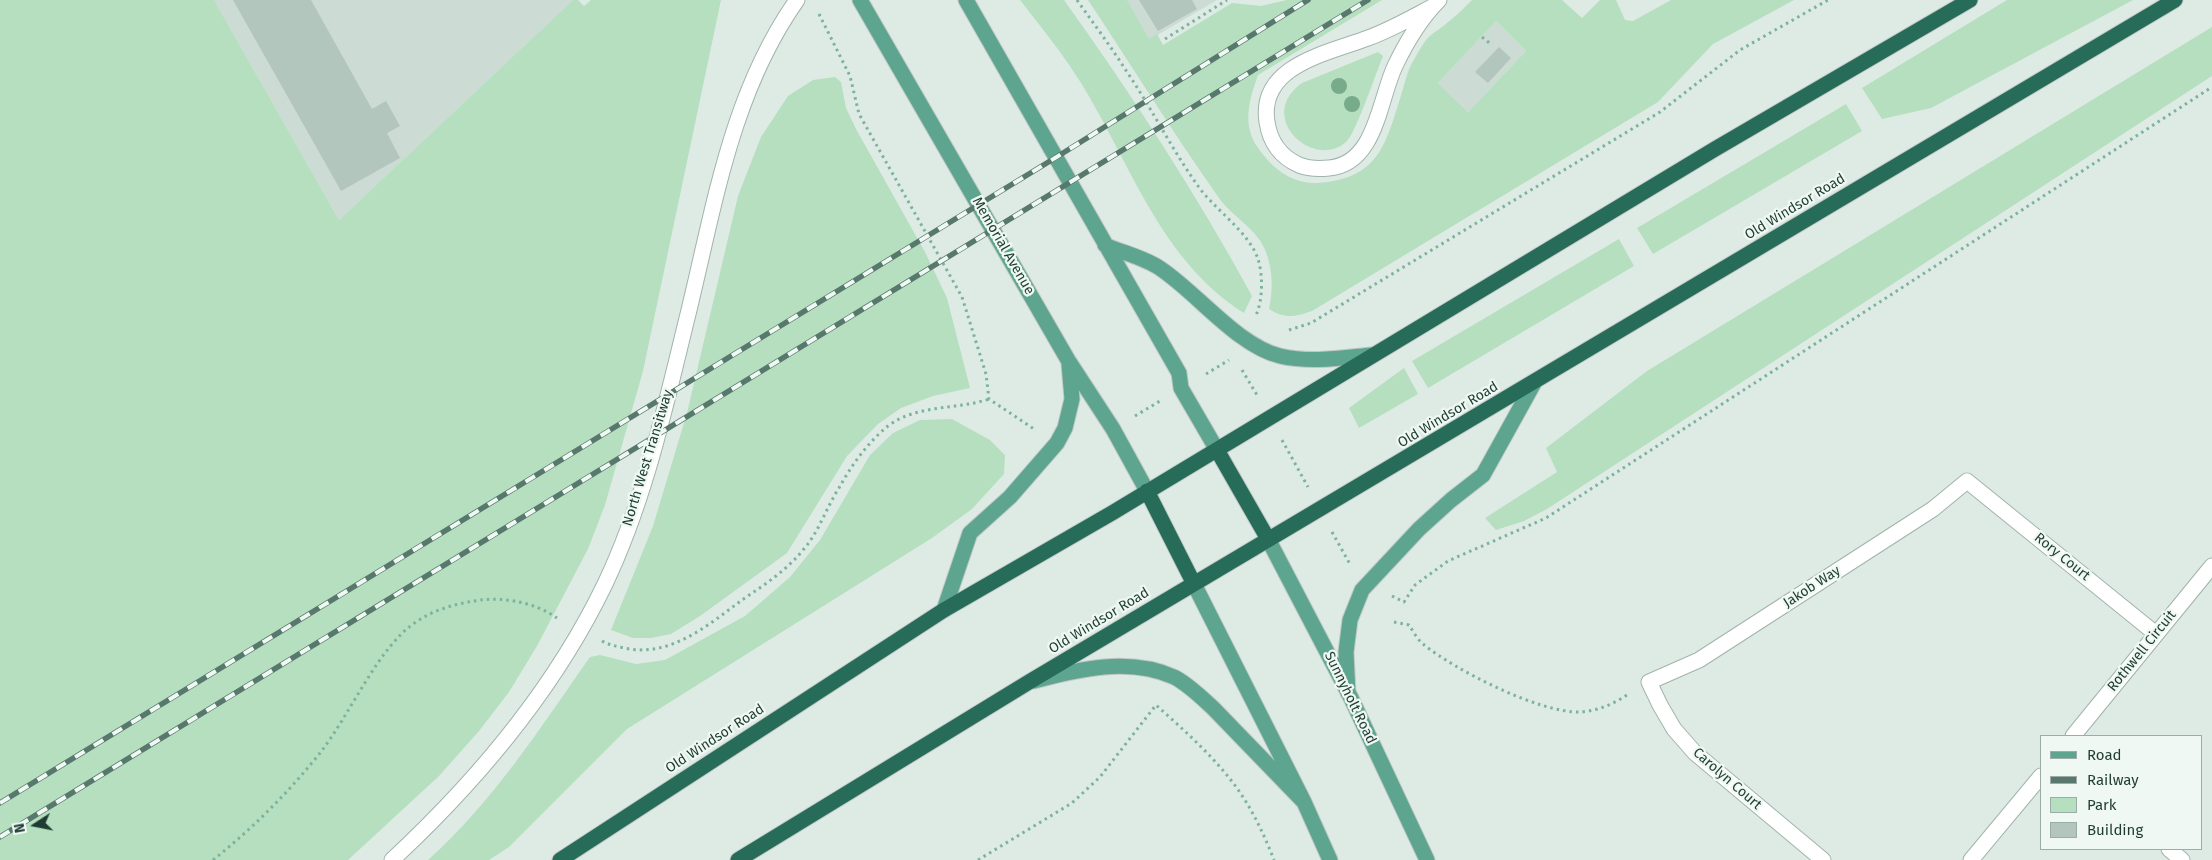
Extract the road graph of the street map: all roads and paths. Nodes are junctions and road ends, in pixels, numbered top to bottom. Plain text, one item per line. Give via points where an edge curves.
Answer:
1 (797, 0) edge
2 (860, 0) edge
3 (966, 0) edge
4 (1077, 0) edge
5 (1227, 0) edge
6 (1828, 0) edge
7 (1970, 0) edge
8 (2176, 0) edge
9 (1436, 3) edge
10 (816, 8) dead end
11 (1482, 36) dead end
12 (1165, 38) dead end
13 (1492, 45) dead end
14 (2212, 87) edge
15 (1105, 246) junction
16 (1260, 322) dead end
17 (1283, 329) dead end
18 (1235, 356) dead end
19 (1371, 356) junction
20 (1068, 360) junction
21 (1239, 364) dead end
22 (1534, 383) junction
23 (1182, 388) junction
24 (989, 399) junction
25 (1270, 418) junction
26 (1112, 429) junction
27 (1036, 430) dead end
28 (1217, 450) junction
29 (1968, 481) joint
30 (1147, 492) junction
31 (1320, 509) junction
32 (1268, 539) junction
33 (2212, 566) edge
34 (1352, 569) dead end
35 (1194, 584) junction
36 (1389, 594) dead end
37 (944, 610) junction
38 (559, 619) dead end
39 (1394, 622) dead end
40 (2156, 634) junction
41 (601, 640) dead end
42 (1029, 682) junction
43 (1649, 682) junction
44 (1348, 694) junction
45 (2074, 735) edge
46 (2040, 777) edge
47 (1304, 802) junction
48 (2171, 850) edge
49 (213, 860) edge
50 (392, 860) edge
51 (560, 860) edge
52 (738, 860) edge
53 (978, 860) edge
54 (1274, 860) edge
55 (1330, 860) edge
56 (1428, 860) edge
57 (1822, 860) edge
58 (1971, 860) edge
59 (2182, 860) edge

1 - 50 street, North West Transitway via 773,36 744,99 721,177 659,435 606,583 581,630 525,716 475,777
2 - 20 main road, Memorial Avenue
3 - 15 main road
4 - 16 path via 1125,68 1196,184 1212,205 1249,241 1258,259 1260,305 1254,318
5 - 12 path
6 - 17 path via 1740,50 1660,112 1319,318 1300,328
7 - 19 highway, Old Windsor Road
8 - 22 highway, Old Windsor Road
9 - 9 street via 1394,68 1371,134 1356,156 1344,164 1318,169 1288,160 1278,150 1266,120 1273,87 1285,72 1396,26
10 - 24 path via 850,76 860,114 962,297 986,374
11 - 13 path
14 - 36 path via 1546,518 1448,561 1415,585 1404,602
15 - 19 main road via 1159,267 1244,337 1280,356 1326,360
15 - 23 main road via 1178,373
18 - 23 path
19 - 25 highway, Old Windsor Road
20 - 26 main road, Memorial Avenue
20 - 37 main road via 1072,399 1058,443 1010,496 970,533
21 - 25 path
22 - 31 highway, Old Windsor Road
22 - 44 main road via 1483,475 1419,529 1362,590 1350,620 1346,652
23 - 26 path
23 - 28 main road
24 - 27 path
24 - 41 path via 914,412 889,426 867,447 839,487 814,535 784,571 696,634 656,650 627,649
25 - 28 highway, Old Windsor Road
25 - 31 path
26 - 30 main road, Memorial Avenue
28 - 30 highway, Old Windsor Road
28 - 32 highway
29 - 40 street, Rory Court
29 - 43 street, Jakob Way via 1933,509 1704,657
30 - 35 highway
30 - 37 highway, Old Windsor Road
31 - 32 highway, Old Windsor Road
31 - 34 path
32 - 35 highway, Old Windsor Road
32 - 44 main road, Sunnyholt Road
33 - 40 street, Rothwell Circuit
35 - 42 highway, Old Windsor Road
35 - 47 main road
37 - 51 highway, Old Windsor Road
38 - 49 path via 508,600 487,600 449,607 415,622 385,653 322,750 293,786 257,823
39 - 43 path via 1409,625 1422,643 1471,674 1525,700 1558,710 1582,712 1609,706
40 - 45 street, Rothwell Circuit
42 - 47 main road via 1113,666 1147,668 1175,678 1213,708
42 - 52 highway, Old Windsor Road
43 - 57 street, Carolyn Court via 1674,729 1695,754
44 - 56 main road, Sunnyholt Road
46 - 58 street
47 - 55 main road
48 - 59 street
53 - 54 path via 1072,803 1100,777 1156,705 1221,767 1260,826

